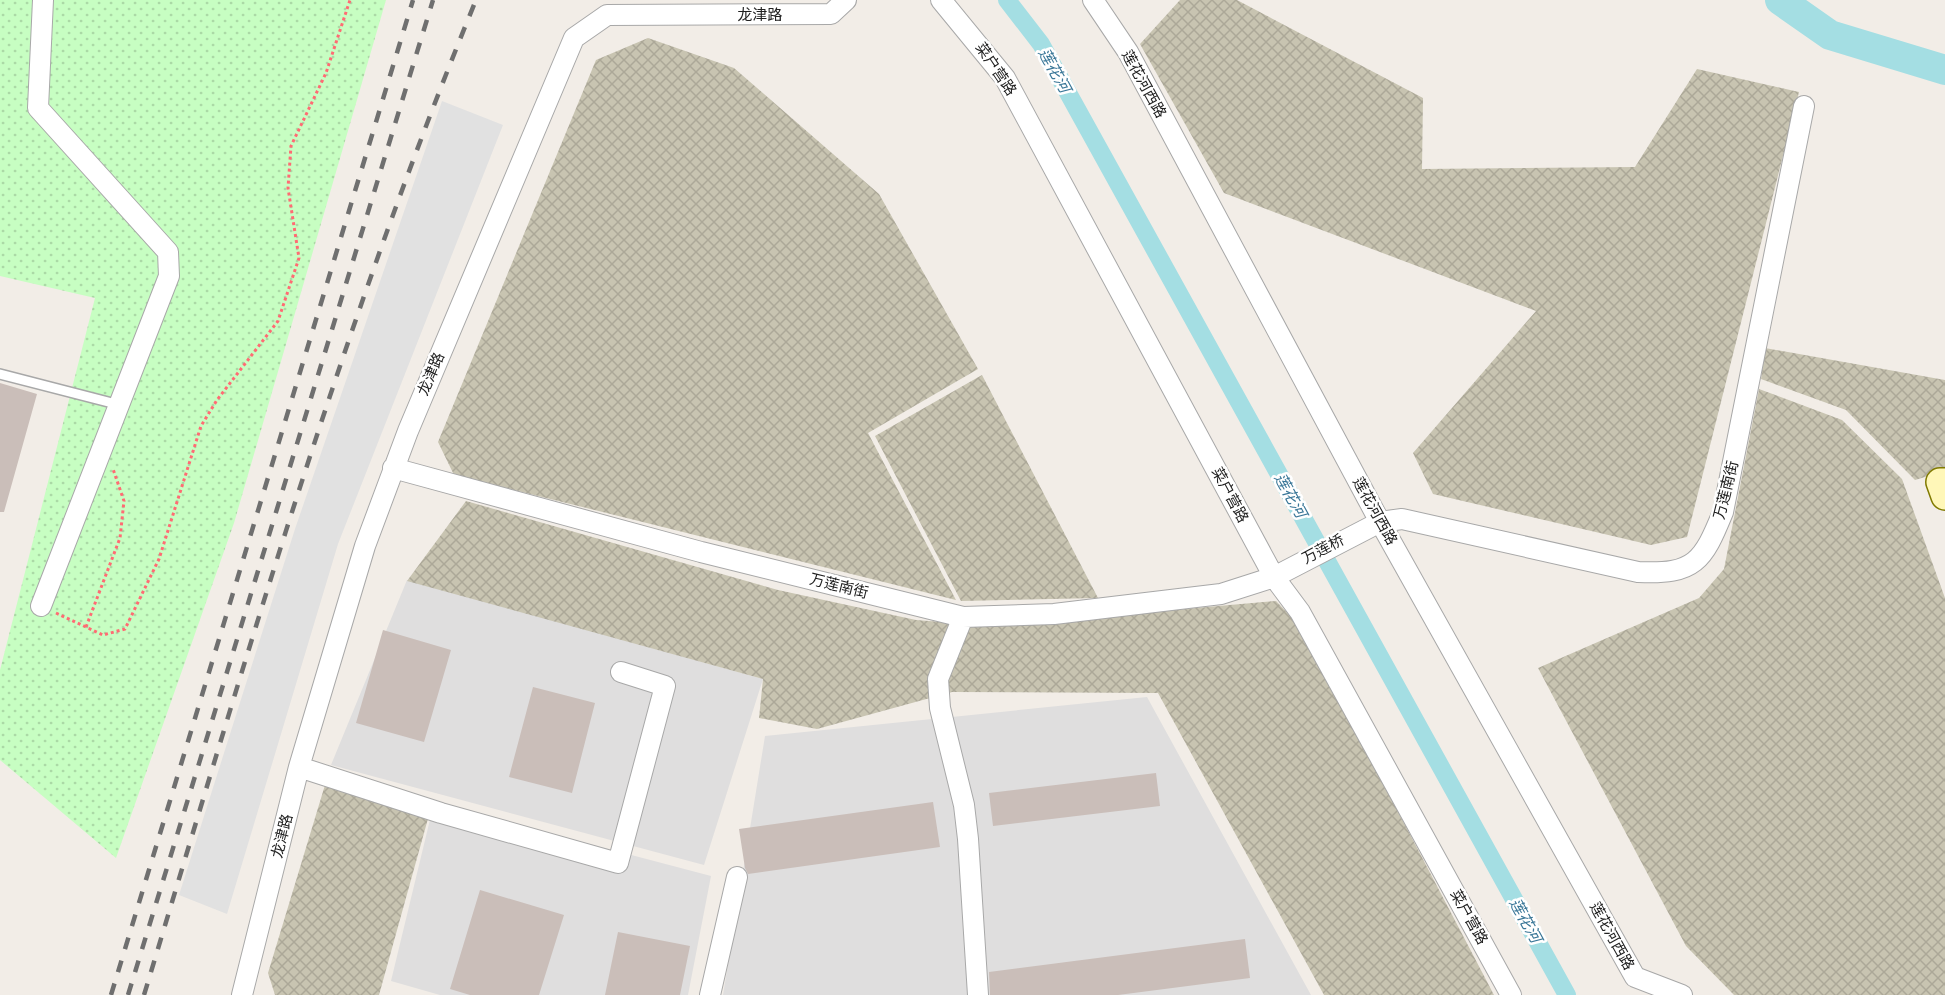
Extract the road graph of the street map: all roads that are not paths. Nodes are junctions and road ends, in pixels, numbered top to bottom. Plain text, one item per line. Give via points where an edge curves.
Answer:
1 (43, 0) edge
2 (846, 0) edge
3 (941, 0) edge
4 (1093, 0) edge
5 (1804, 106) dead end
6 (0, 374) edge
7 (120, 405) junction
8 (393, 468) junction
9 (1945, 482) edge
10 (1945, 496) edge
11 (1380, 522) junction
12 (1357, 531) joint
13 (1282, 572) junction
14 (41, 606) road end
15 (963, 617) junction
16 (621, 672) dead end
17 (299, 767) junction
18 (737, 877) dead end
19 (1509, 994) edge
20 (242, 995) edge
21 (710, 995) edge
22 (978, 995) edge
23 (1682, 995) edge

1 - 7 street via 39,108 168,252 169,276
2 - 8 street, 龙津路 via 831,14 607,15 574,38
3 - 13 street, 菜户营路 via 1005,78
4 - 11 street, 莲花河西路 via 1128,52
5 - 11 street, 万莲南街 via 1723,512 1707,550 1696,560 1666,573 1638,572 1430,523 1402,519
6 - 7 lane
7 - 14 street
8 - 15 street, 万莲南街 via 701,552
8 - 17 street, 龙津路 via 365,546
9 - 10 street via 1940,482
11 - 12 street, 万莲南街
11 - 23 street, 莲花河西路 via 1635,977
12 - 13 street, 万莲桥
13 - 15 street, 万莲南街 via 1221,594 1054,614
13 - 19 street, 菜户营路 via 1300,612
15 - 22 street via 938,679 940,708 964,805
16 - 17 street via 665,686 618,863 441,813
17 - 20 street, 龙津路
18 - 21 street

